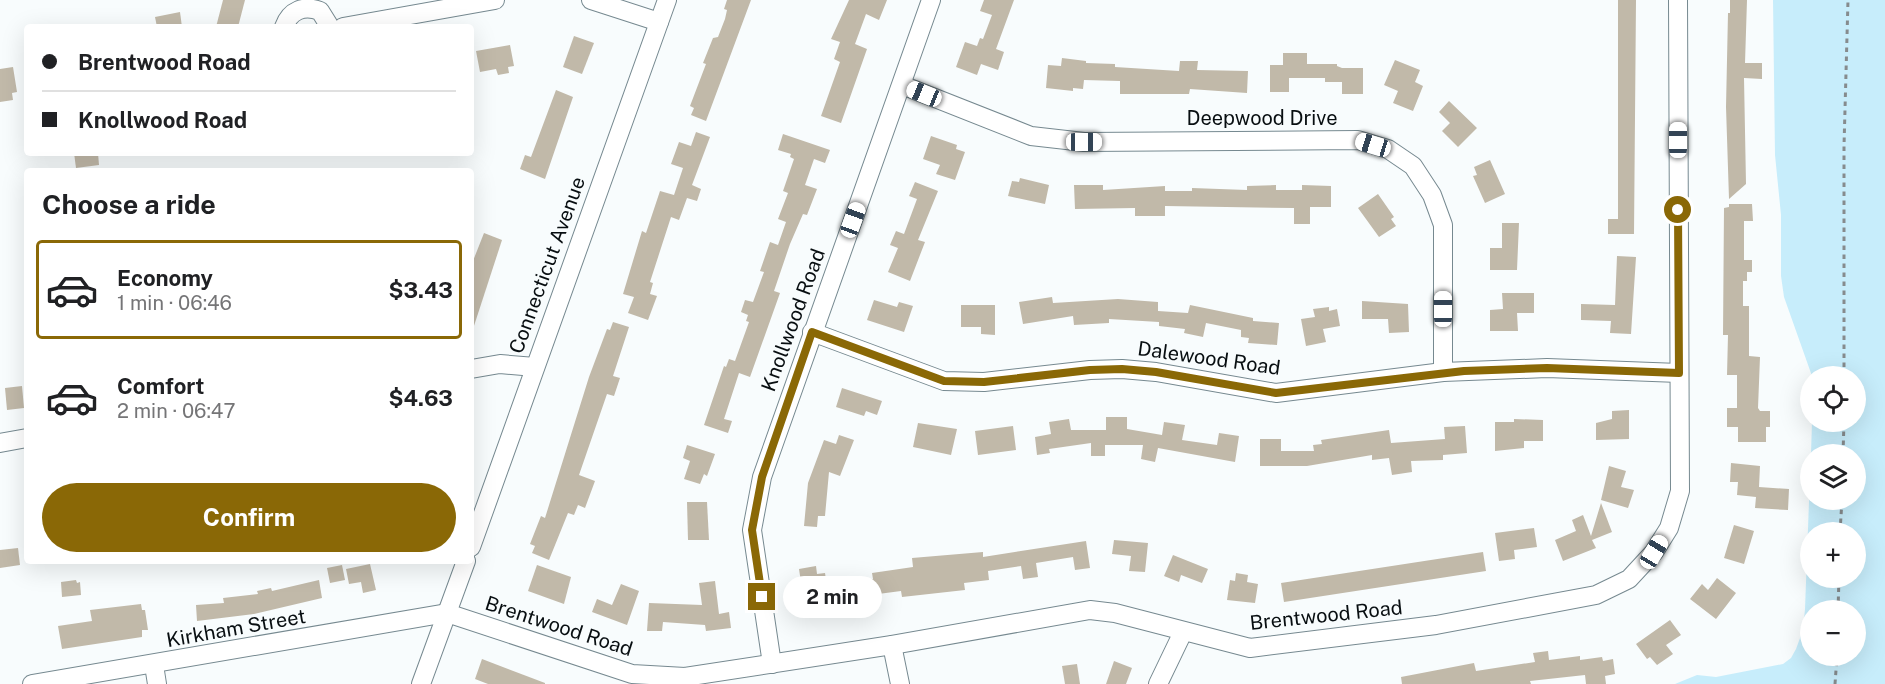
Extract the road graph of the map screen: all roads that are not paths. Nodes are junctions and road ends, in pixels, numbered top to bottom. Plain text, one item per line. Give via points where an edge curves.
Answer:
1 (495, 0) edge
2 (591, 0) edge
3 (668, 0) edge
4 (930, 0) edge
5 (1677, 0) edge
6 (659, 22) junction
7 (286, 24) edge
8 (328, 24) edge
9 (360, 24) edge
10 (902, 85) junction
11 (812, 332) junction
12 (535, 367) junction
13 (474, 368) edge
14 (1443, 372) junction
15 (1679, 373) junction
16 (24, 439) edge
17 (0, 443) edge
18 (474, 539) edge
19 (465, 564) edge
20 (447, 614) junction
21 (1183, 632) junction
22 (892, 645) junction
23 (772, 664) junction
24 (154, 665) junction
25 (686, 681) edge
26 (32, 684) edge
27 (157, 684) edge
28 (421, 684) edge
29 (900, 684) edge
30 (1158, 684) edge

1 - 9 street
2 - 6 street
3 - 6 street, Connecticut Avenue
4 - 10 street, Knollwood Road
5 - 15 street, Brentwood Road
6 - 12 street, Connecticut Avenue
7 - 8 street via 293,13 306,8 320,11
10 - 11 street, Knollwood Road
10 - 14 street, Deepwood Drive via 1031,136 1084,142 1358,140 1388,149 1413,166 1432,195 1443,225
11 - 14 street, Dalewood Road via 944,381 984,382 1122,369 1276,393
11 - 23 street, Knollwood Road via 762,477 752,530
12 - 13 street via 500,364
12 - 18 street, Connecticut Avenue
14 - 15 street, Dalewood Road via 1547,368
15 - 21 street, Brentwood Road via 1680,491 1669,528 1654,552 1629,579 1596,595 1436,625 1289,645 1250,648
16 - 17 street
19 - 20 street
20 - 24 street, Kirkham Street
20 - 25 street, Brentwood Road via 632,674
20 - 28 street
21 - 22 street, Brentwood Road via 1090,610
21 - 30 street
22 - 23 street, Brentwood Road
22 - 29 street
23 - 25 street, Brentwood Road
24 - 26 street, Kirkham Street
24 - 27 street

